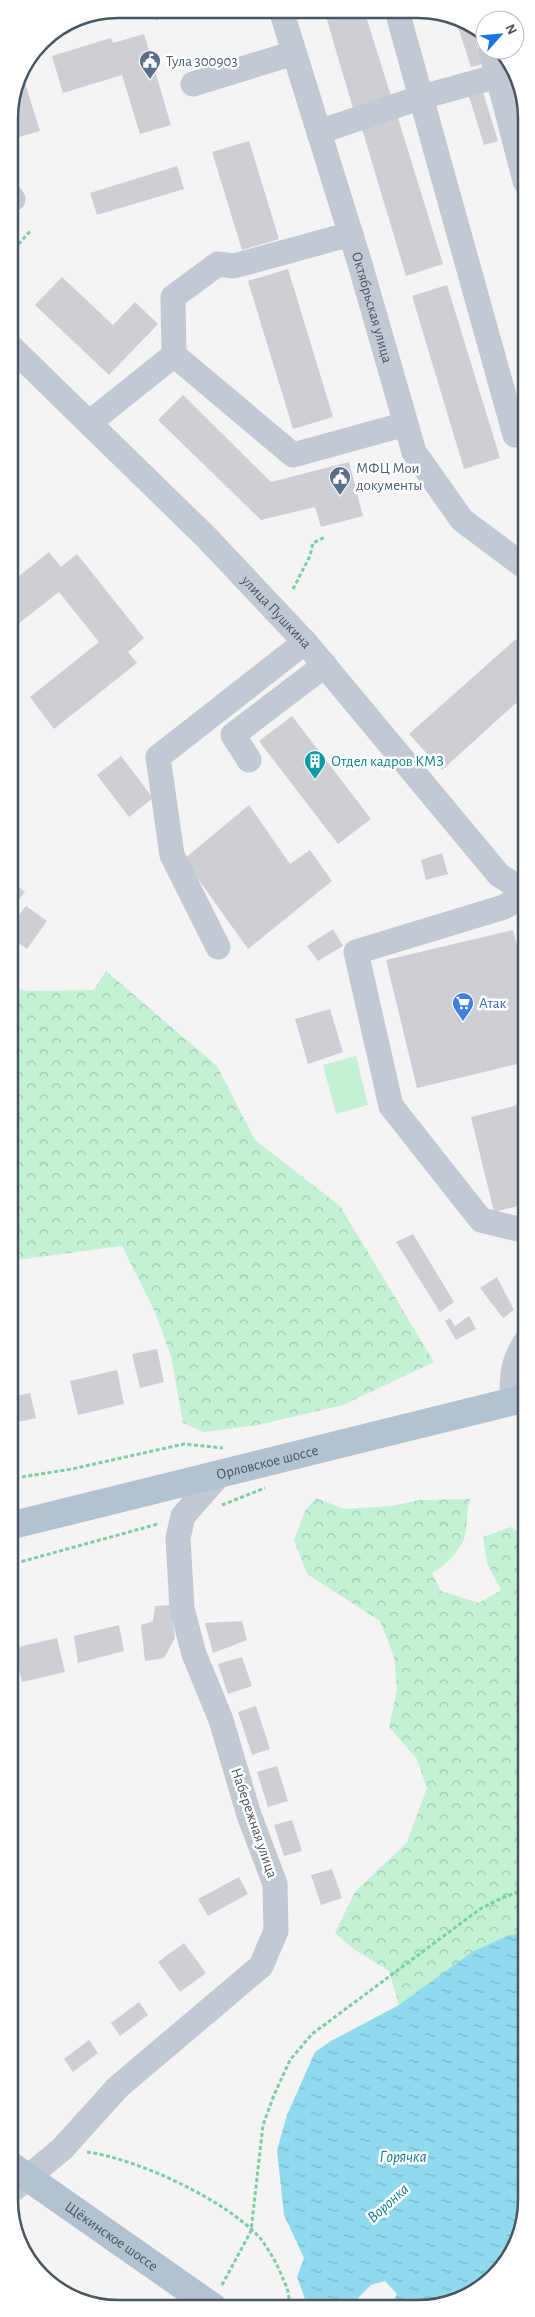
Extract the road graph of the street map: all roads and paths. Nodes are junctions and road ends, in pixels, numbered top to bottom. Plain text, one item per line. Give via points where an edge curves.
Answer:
1 (283, 18) edge
2 (399, 18) edge
3 (294, 53) junction
4 (494, 60) edge
5 (498, 76) junction
6 (193, 84) dead end
7 (422, 97) junction
8 (319, 132) junction
9 (518, 154) edge
10 (31, 230) dead end
11 (351, 234) junction
12 (18, 245) edge
13 (18, 354) edge
14 (174, 355) junction
15 (90, 423) junction
16 (406, 424) junction
17 (515, 435) dead end
18 (325, 537) dead end
19 (518, 561) edge
20 (293, 589) dead end
21 (305, 642) junction
22 (325, 665) junction
23 (249, 760) dead end
24 (518, 887) edge
25 (518, 898) edge
26 (218, 947) dead end
27 (517, 1229) edge
28 (517, 1353) edge
29 (517, 1394) edge
30 (517, 1400) edge
31 (232, 1449) dead end
32 (220, 1475) junction
33 (18, 1478) edge
34 (183, 1516) junction
35 (18, 1524) edge
36 (18, 1563) edge
37 (517, 1892) edge
38 (62, 2149) junction
39 (18, 2177) edge
40 (18, 2179) edge
41 (252, 2231) junction
42 (211, 2298) edge
43 (289, 2300) edge

1 - 3 street, Октябрьская улица
2 - 7 street
3 - 6 street
3 - 8 street, Октябрьская улица
4 - 5 street
5 - 7 street
5 - 9 street
7 - 8 street
7 - 17 street
8 - 11 street, Октябрьская улица
10 - 12 path
11 - 14 street via 234,266 218,264 173,297
11 - 16 street, Октябрьская улица
13 - 15 street, улица Пушкина
14 - 15 street
14 - 16 street via 292,455
15 - 21 street, улица Пушкина via 206,537
16 - 19 street, Октябрьская улица via 414,452 462,520
18 - 20 path via 313,543
21 - 22 street, улица Пушкина
21 - 26 street via 158,757 172,855
22 - 23 street via 233,735
22 - 24 street, улица Пушкина via 499,875
25 - 27 street via 504,907 356,952 391,1106 481,1220
28 - 29 street via 512,1372
30 - 32 main road, Орловское шоссе
31 - 33 path via 184,1444
32 - 34 street
32 - 35 main road, Орловское шоссе
34 - 36 path
34 - 38 street, Набережная улица via 178,1538 182,1609 194,1654 221,1720 249,1815 275,1884 276,1931 261,1966 118,2088
37 - 41 path via 480,1909 312,2034 290,2060 264,2125
38 - 39 street, Набережная улица
38 - 41 path via 99,2154 146,2168 212,2199
40 - 42 main road, Щёкинское шоссе
41 - 42 path
41 - 43 path via 278,2266

